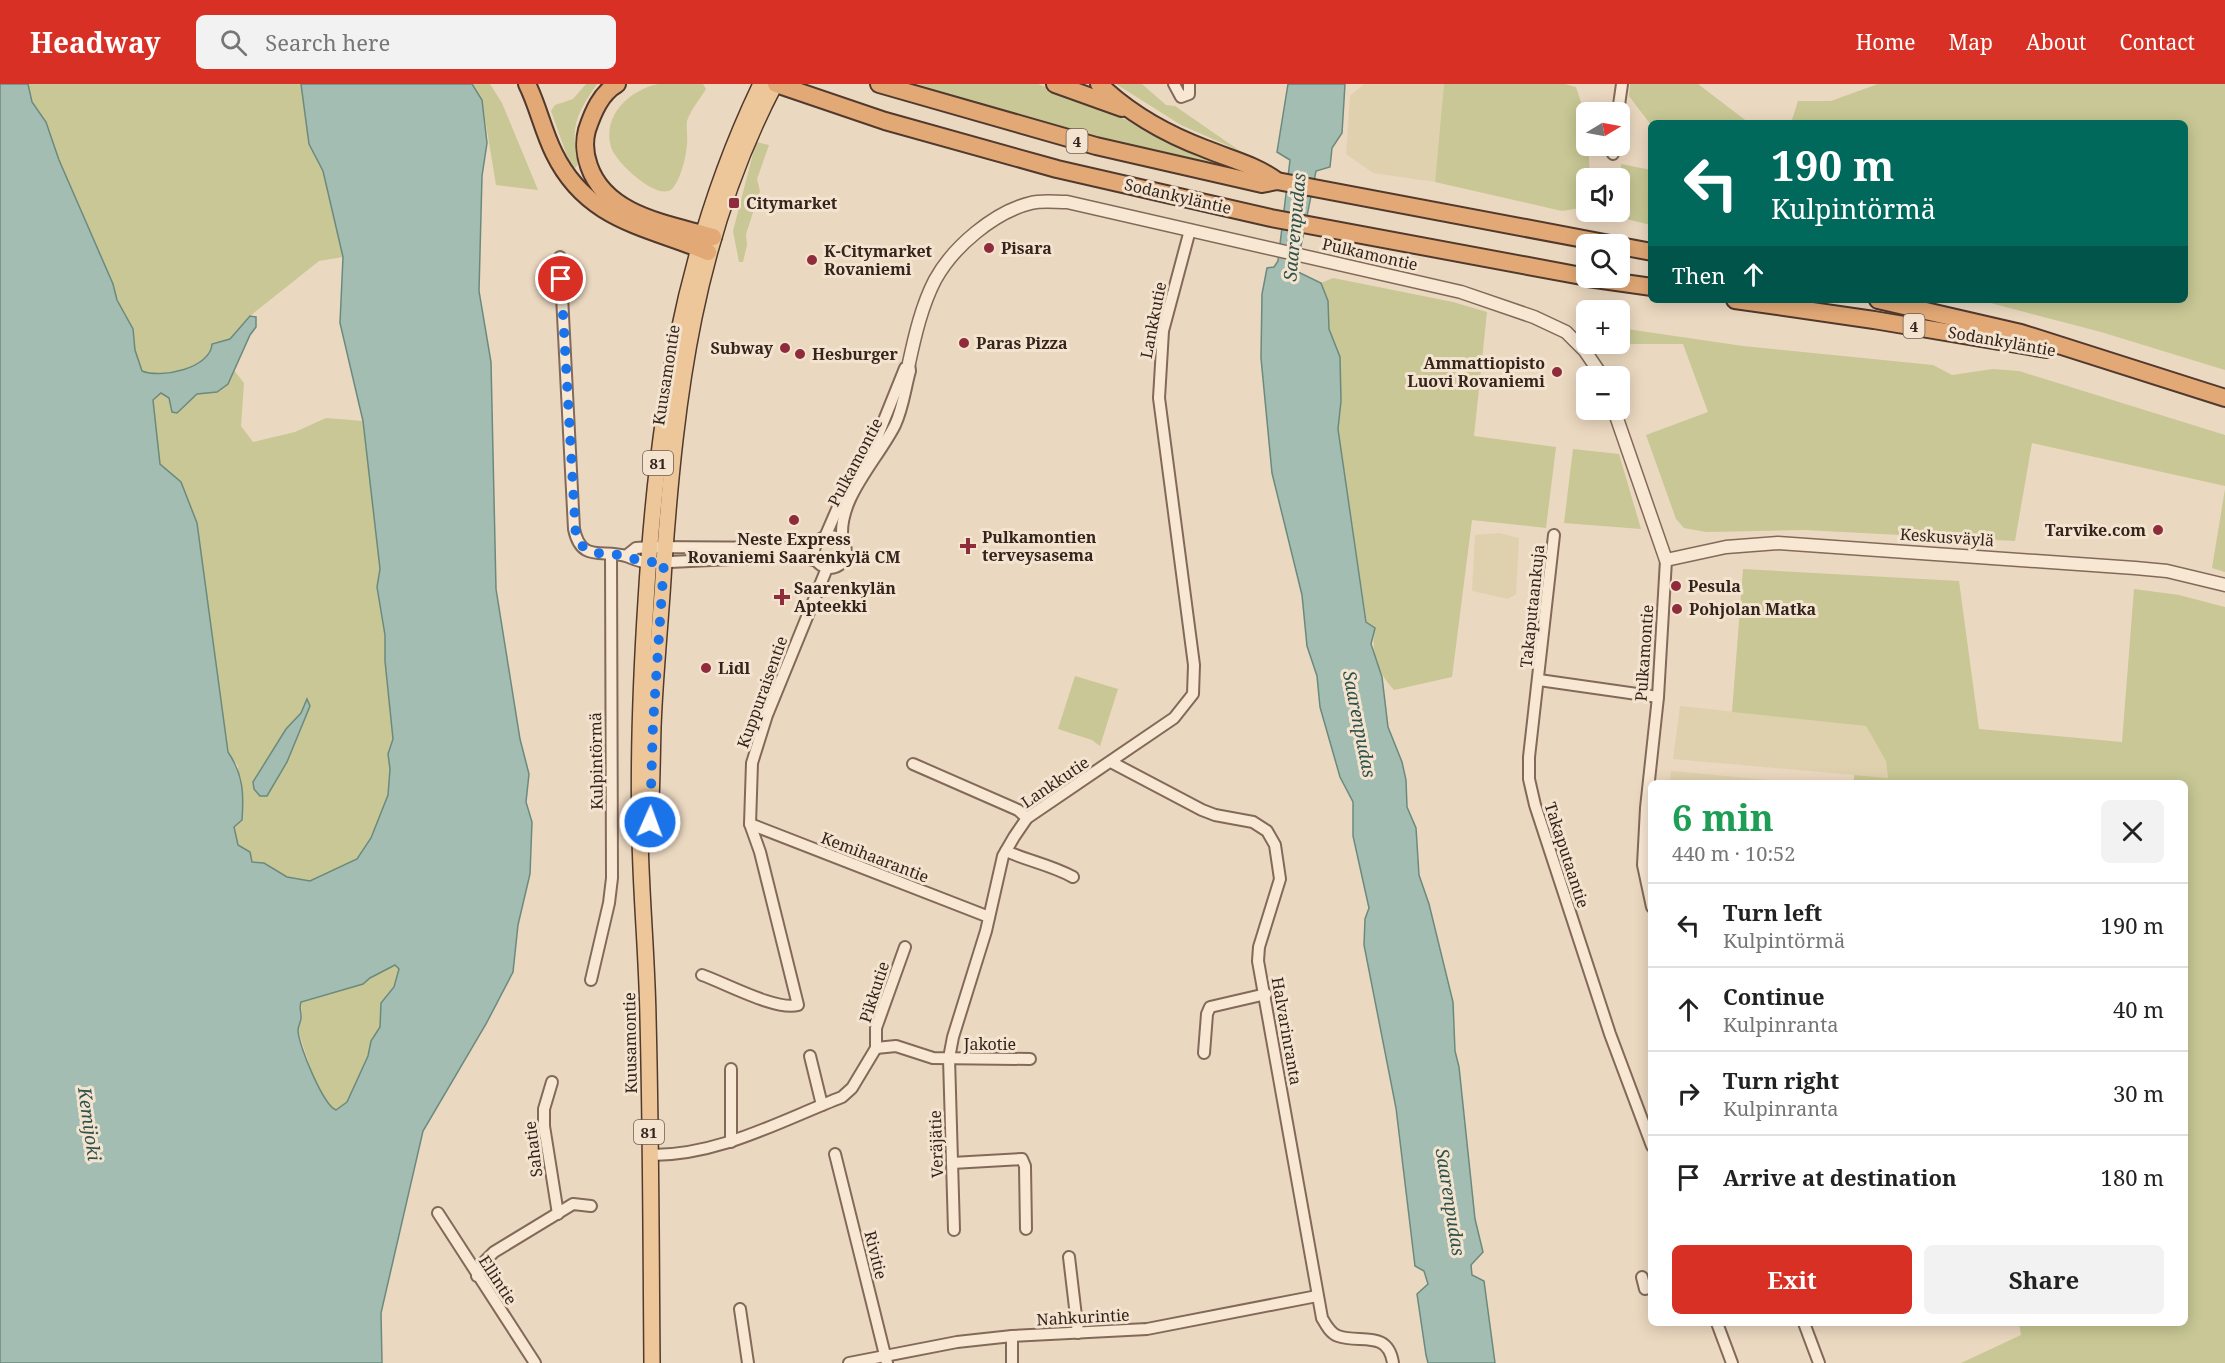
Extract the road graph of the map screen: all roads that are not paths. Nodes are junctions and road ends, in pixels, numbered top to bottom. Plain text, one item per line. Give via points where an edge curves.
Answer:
1 (527, 84) edge
2 (617, 84) edge
3 (761, 84) edge
4 (775, 84) edge
5 (879, 84) edge
6 (1055, 84) edge
7 (1099, 84) edge
8 (1174, 84) edge
9 (1189, 84) edge
10 (1622, 84) edge
11 (1619, 102) edge
12 (1129, 110) junction
13 (749, 123) junction
14 (1277, 181) junction
15 (1190, 230) junction
16 (1576, 238) edge
17 (705, 243) junction
18 (1630, 248) edge
19 (1648, 251) edge
20 (560, 257) dead end
21 (1576, 275) edge
22 (1630, 284) edge
23 (1648, 286) edge
24 (1754, 303) edge
25 (1891, 303) edge
26 (2091, 356) junction
27 (909, 363) junction
28 (1595, 366) edge
29 (2225, 398) edge
30 (1617, 420) edge
31 (1554, 535) dead end
32 (821, 540) junction
33 (843, 543) junction
34 (657, 547) junction
35 (611, 555) junction
36 (626, 556) junction
37 (1666, 560) junction
38 (817, 561) junction
39 (664, 562) junction
40 (649, 563) junction
41 (827, 568) junction
42 (2225, 585) edge
43 (1539, 680) junction
44 (1658, 697) junction
45 (1111, 762) junction
46 (913, 764) dead end
47 (1651, 780) edge
48 (1648, 809) edge
49 (1027, 818) junction
50 (750, 824) junction
51 (1006, 851) junction
52 (1072, 877) dead end
53 (1648, 888) edge
54 (644, 902) junction
55 (989, 917) junction
56 (905, 947) dead end
57 (702, 975) dead end
58 (591, 980) dead end
59 (1266, 994) junction
60 (876, 1048) junction
61 (1204, 1053) dead end
62 (810, 1056) dead end
63 (949, 1058) junction
64 (1030, 1059) dead end
65 (731, 1069) dead end
66 (552, 1082) dead end
67 (822, 1105) junction
68 (1648, 1135) edge
69 (731, 1142) junction
70 (835, 1154) dead end
71 (650, 1155) junction
72 (952, 1163) junction
73 (591, 1206) dead end
74 (438, 1214) dead end
75 (558, 1214) junction
76 (1026, 1228) dead end
77 (954, 1230) dead end
78 (1069, 1257) dead end
79 (477, 1276) junction
80 (1642, 1277) dead end
81 (1648, 1288) edge
82 (1317, 1296) junction
83 (740, 1309) dead end
84 (1718, 1326) edge
85 (1805, 1326) edge
86 (1078, 1333) junction
87 (1012, 1336) junction
88 (886, 1359) edge
89 (531, 1362) edge
90 (652, 1363) edge
91 (748, 1363) edge
92 (849, 1363) edge
93 (1012, 1363) edge
94 (1393, 1363) edge
95 (1732, 1363) edge
96 (1819, 1363) edge

1 - 17 highway via 553,152 595,205 621,221
2 - 17 highway via 596,107 586,135 585,150 593,176 618,204
3 - 13 main road, Kuusamontie / 81
4 - 13 main road, Kuusamontie / 81
4 - 21 highway, Sodankyläntie / 4 via 885,121 1009,156 1271,218
5 - 14 highway, Sodankyläntie / 4 via 1096,146 1262,184
6 - 12 highway
7 - 12 highway
8 - 9 street via 1181,97 1189,94
10 - 11 street
12 - 14 highway via 1180,138 1262,170
13 - 17 main road, Kuusamontie / 81
14 - 16 highway, Sodankyläntie / 4
15 - 27 street, Pulkamontie via 1067,202 1031,203 1016,208 966,243 939,273 927,299
15 - 28 street, Pulkamontie via 1461,292 1566,332
15 - 45 street, Lankkutie via 1163,332 1159,398 1195,684 1189,702 1174,718
17 - 34 main road, Kuusamontie / 81 via 688,282 667,391
18 - 19 highway
20 - 35 street via 574,529 586,550
22 - 23 highway, Sodankyläntie / 4
24 - 26 highway, Sodankyläntie / 4
25 - 26 highway, Sodankyläntie / 4 via 2021,333
26 - 29 highway, Sodankyläntie / 4
27 - 32 street, Pulkamontie via 876,440
27 - 33 street, Pulkamontie via 896,422 845,512
30 - 37 street, Pulkamontie
31 - 43 street, Takaputaankuja
32 - 33 street via 835,537
32 - 34 street via 797,548
32 - 38 street via 814,552
33 - 41 street via 844,560
34 - 36 street via 636,548
34 - 39 main road, Kuusamontie / 81
34 - 40 main road, Kuusamontie / 81
35 - 36 street
35 - 58 street, Kulpintörmä via 612,878
36 - 40 street
37 - 42 street, Keskusväylä via 1726,547 1778,543 2167,571
37 - 44 street, Pulkamontie
38 - 39 street via 797,556
38 - 41 street
39 - 40 street
39 - 54 main road, Kuusamontie / 81
40 - 54 main road, Kuusamontie / 81 via 640,804
41 - 50 street, Kuppuraisentie via 756,745
43 - 44 street
43 - 68 street, Takaputaantie via 1529,757 1535,805 1610,1034
44 - 47 street, Pulkamontie
45 - 49 street, Lankkutie
45 - 59 street, Halvarinranta via 1202,810 1253,822 1267,831 1275,845 1280,879 1259,947 1258,961
46 - 49 street via 1018,810
48 - 53 street, Pulkamontie via 1643,865
49 - 51 street, Lankkutie
50 - 55 street, Kemihaarantie
50 - 57 street, Kuppuraisentie via 798,1005 774,1003
51 - 52 street via 1051,865
51 - 55 street, Lankkutie
54 - 71 main road, Kuusamontie / 81
55 - 63 street, Lankkutie
56 - 60 street, Pikkutie via 876,1028
59 - 61 street via 1210,1007
59 - 82 street, Halvarinranta
60 - 63 street via 896,1046 933,1058
60 - 67 street via 852,1088
62 - 67 street
63 - 64 street, Jakotie
63 - 72 street, Veräjätie
65 - 69 street
66 - 75 street, Sahatie via 544,1109 544,1126
67 - 69 street
69 - 71 street via 672,1156
70 - 88 street, Rivitie
71 - 90 main road, Kuusamontie / 81
72 - 76 street via 1022,1159
72 - 77 street, Veräjätie
73 - 75 street via 573,1204
74 - 79 street, Ellintie
75 - 79 street via 494,1252
78 - 86 street
79 - 89 street, Ellintie
80 - 81 street via 1645,1289
82 - 86 street, Nahkurintie via 1147,1329
82 - 94 street, Halvarinranta via 1329,1330 1339,1336 1374,1339 1383,1344
83 - 91 street
84 - 95 street
85 - 96 street
86 - 87 street, Nahkurintie
87 - 88 street, Nahkurintie via 957,1342
87 - 93 street
88 - 92 street, Nahkurintie

